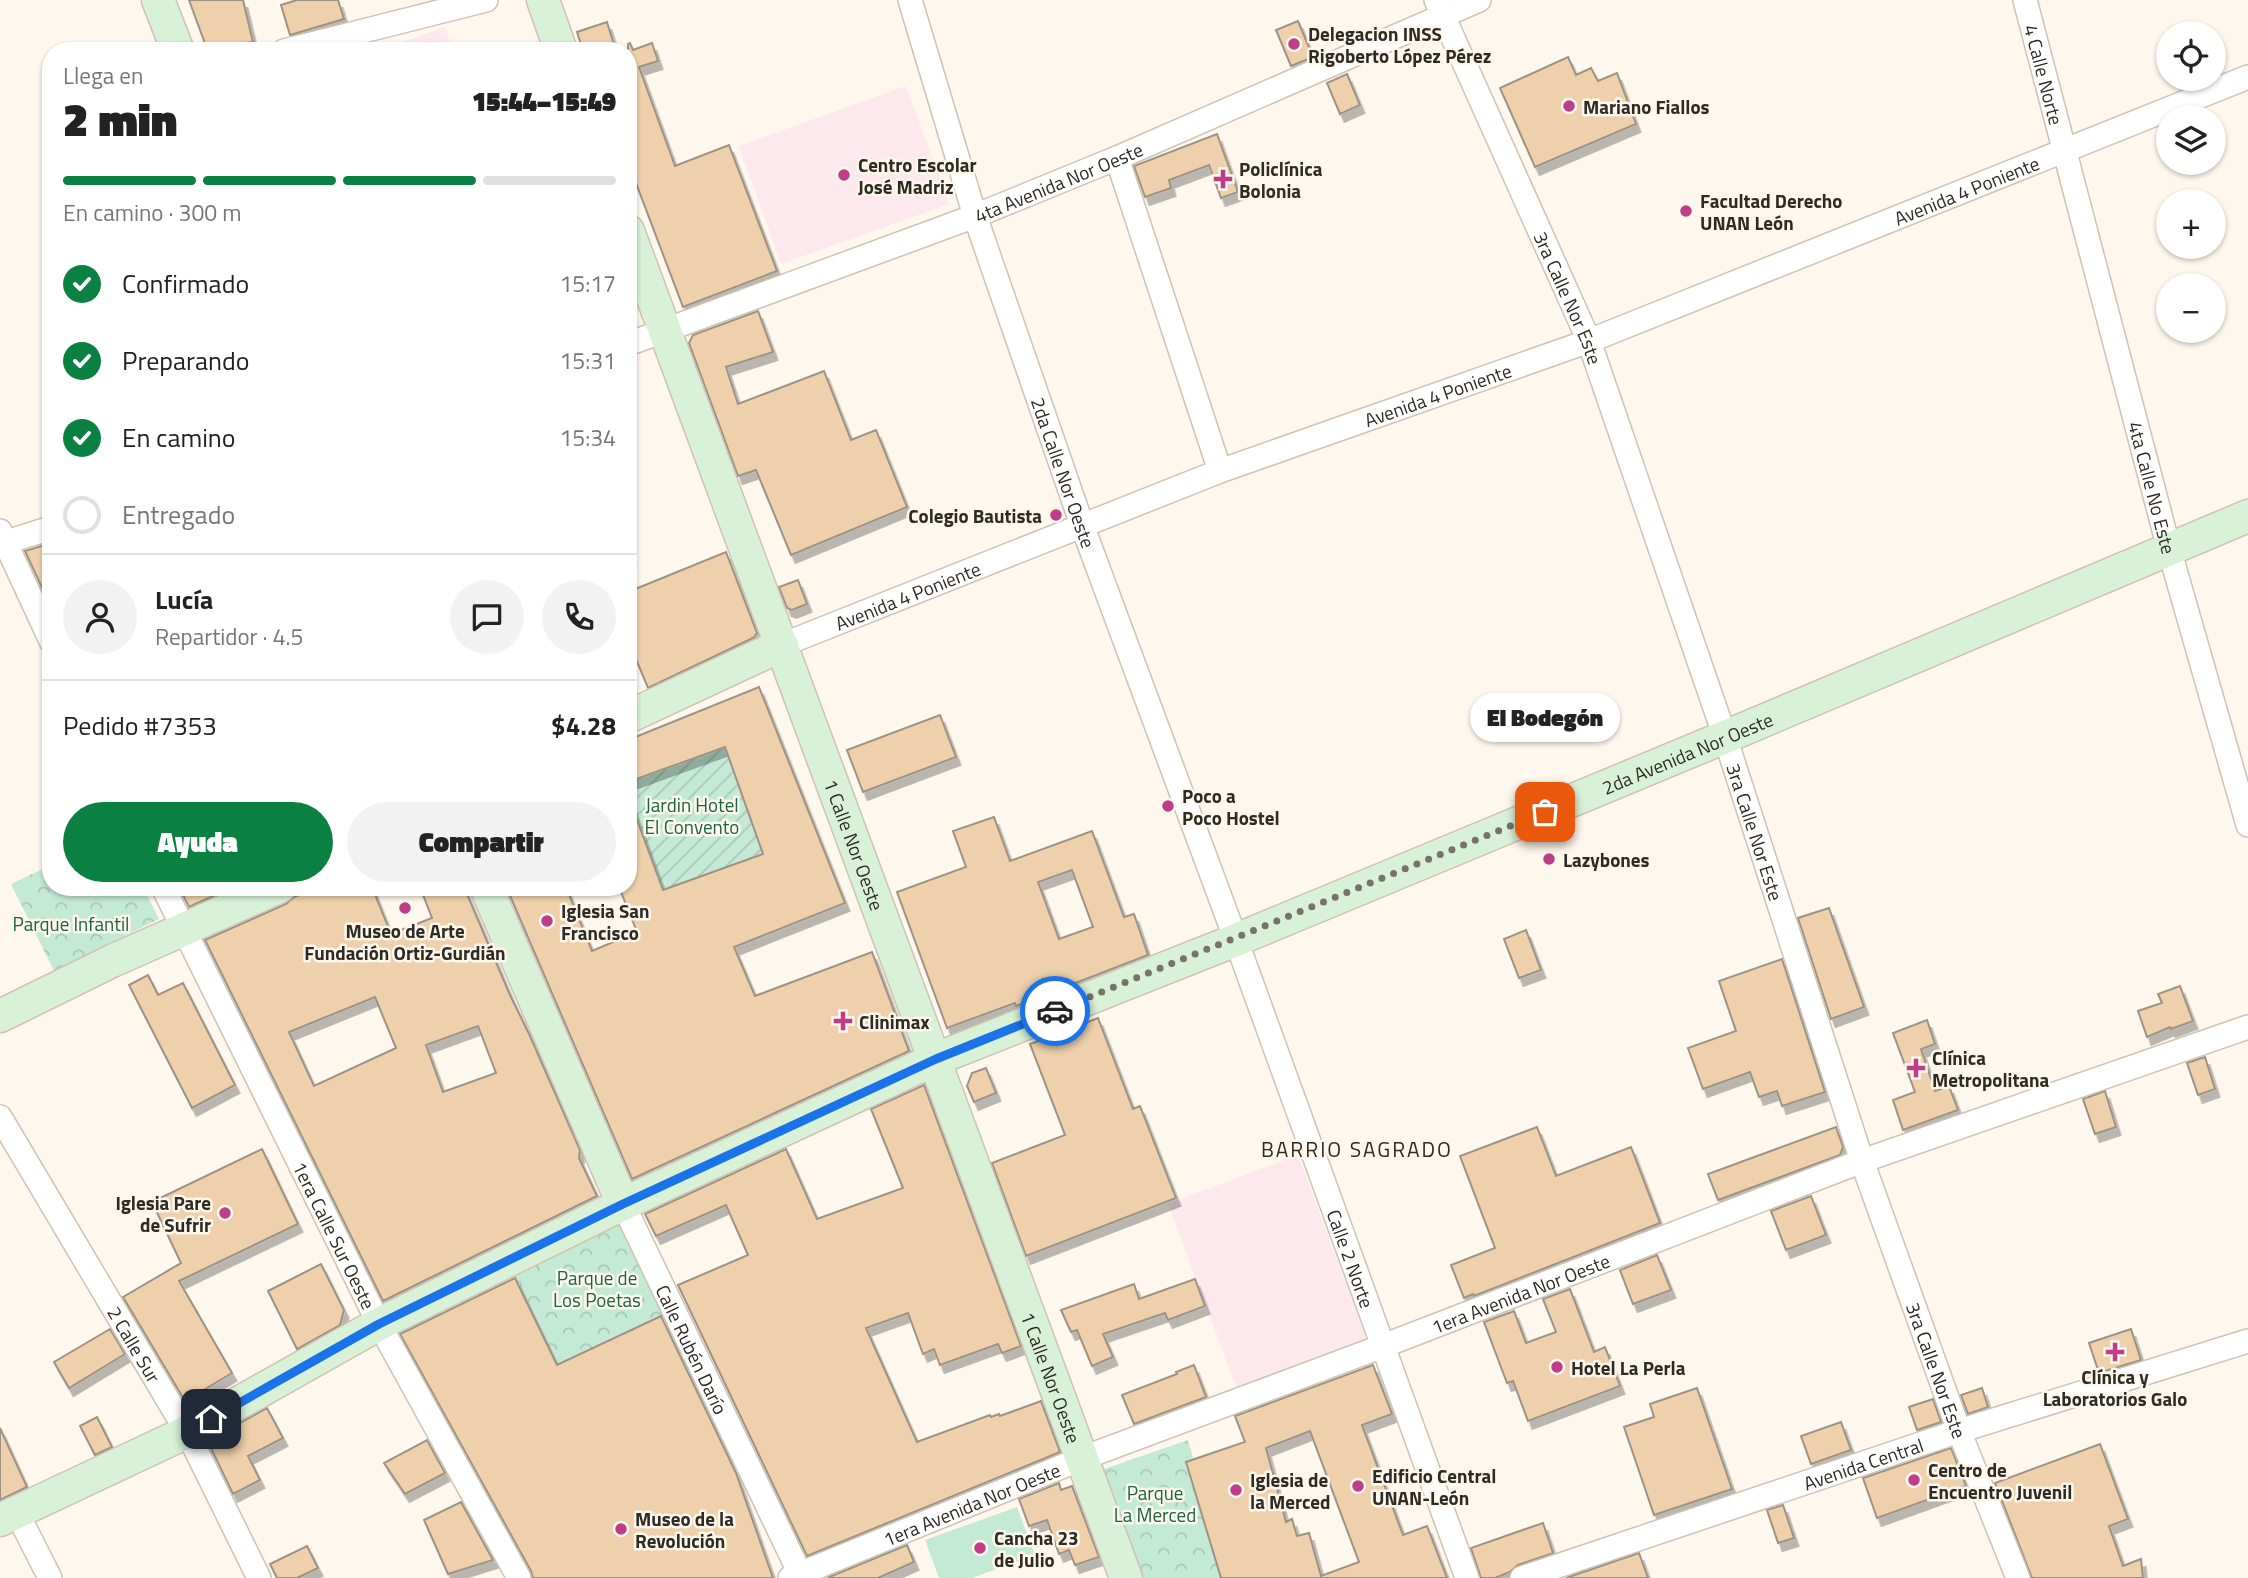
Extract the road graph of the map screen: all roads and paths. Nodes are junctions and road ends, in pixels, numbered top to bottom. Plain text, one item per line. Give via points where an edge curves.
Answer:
1 (158, 0) edge
2 (486, 0) edge
3 (543, 0) edge
4 (909, 0) edge
5 (1479, 0) edge
6 (2025, 0) edge
7 (1440, 7) edge
8 (174, 42) edge
9 (320, 42) edge
10 (558, 42) edge
11 (2248, 76) edge
12 (2065, 149) junction
13 (1117, 158) junction
14 (975, 216) junction
15 (637, 255) edge
16 (666, 331) junction
17 (637, 341) edge
18 (1589, 341) junction
19 (1220, 471) junction
20 (2248, 516) edge
21 (1082, 525) junction
22 (42, 530) edge
23 (2, 539) edge
24 (2169, 549) junction
25 (42, 622) edge
26 (782, 645) junction
27 (637, 713) edge
28 (1725, 737) junction
29 (2248, 825) edge
30 (167, 896) edge
31 (259, 896) edge
32 (490, 896) edge
33 (183, 930) junction
34 (1236, 940) junction
35 (0, 1016) edge
36 (2248, 1027) edge
37 (936, 1059) junction
38 (0, 1117) edge
39 (1862, 1161) junction
40 (623, 1204) junction
41 (379, 1324) junction
42 (2248, 1341) edge
43 (1384, 1346) junction
44 (187, 1432) junction
45 (1959, 1432) junction
46 (1083, 1458) junction
47 (8, 1517) edge
48 (797, 1577) edge
49 (50, 1578) edge
50 (259, 1578) edge
51 (519, 1578) edge
52 (1126, 1578) edge
53 (1467, 1578) edge
54 (1522, 1578) edge
55 (2018, 1578) edge

1 - 8 street
2 - 9 street
3 - 10 street
4 - 14 street, 2da Calle Nor Oeste
5 - 7 street, 4ta Avenida Nor Oeste
6 - 12 street, 4 Calle Norte
7 - 13 street, 4ta Avenida Nor Oeste
7 - 18 street, 3ra Calle Nor Este
11 - 12 street, Avenida 4 Poniente
12 - 18 street, Avenida 4 Poniente
12 - 24 street, 4ta Calle No Este
13 - 14 street, 4ta Avenida Nor Oeste
13 - 19 street
14 - 16 street, 4ta Avenida Nor Oeste
14 - 21 street, 2da Calle Nor Oeste
15 - 16 street, 1 Calle Nor Oeste
16 - 17 street, 4ta Avenida Nor Oeste
16 - 26 street, 1 Calle Nor Oeste
18 - 19 street, Avenida 4 Poniente
18 - 28 street, 3ra Calle Nor Este
19 - 21 street, Avenida 4 Poniente
20 - 24 street, 2da Avenida Nor Oeste
21 - 26 street, Avenida 4 Poniente
21 - 34 street, 2da Calle Nor Oeste
22 - 23 street
23 - 25 street
24 - 28 street, 2da Avenida Nor Oeste
24 - 29 street, 4ta Calle No Este
26 - 27 street, Avenida 4 Poniente
26 - 37 street, 1 Calle Nor Oeste
28 - 34 street, 2da Avenida Nor Oeste
28 - 39 street, 3ra Calle Nor Este
30 - 33 street, 1era Calle Sur Oeste
31 - 33 street
32 - 40 street, Calle Rubén Darío
33 - 35 street
33 - 41 street, 1era Calle Sur Oeste
34 - 37 street, 2da Avenida Nor Oeste
34 - 43 street, Calle 2 Norte
36 - 39 street, 1era Avenida Nor Oeste
37 - 40 street, 2da Avenida Nor Oeste
37 - 46 street, 1 Calle Nor Oeste
38 - 44 street, 2 Calle Sur
39 - 43 street, 1era Avenida Nor Oeste
39 - 45 street, 3ra Calle Nor Este
40 - 41 street, 2da Avenida Nor Oeste
40 - 48 street, Calle Rubén Darío
41 - 44 street, 2da Avenida Nor Oeste
41 - 51 street, 1era Calle Sur Oeste
42 - 45 street, Avenida Central
43 - 46 street, 1era Avenida Nor Oeste
43 - 53 street, Calle 2 Norte
44 - 47 street, 2da Avenida Nor Oeste
44 - 50 street, 2 Calle Sur
45 - 54 street, Avenida Central
45 - 55 street, 3ra Calle Nor Este
46 - 48 street, 1era Avenida Nor Oeste
46 - 52 street, 1 Calle Nor Oeste
47 - 49 street

